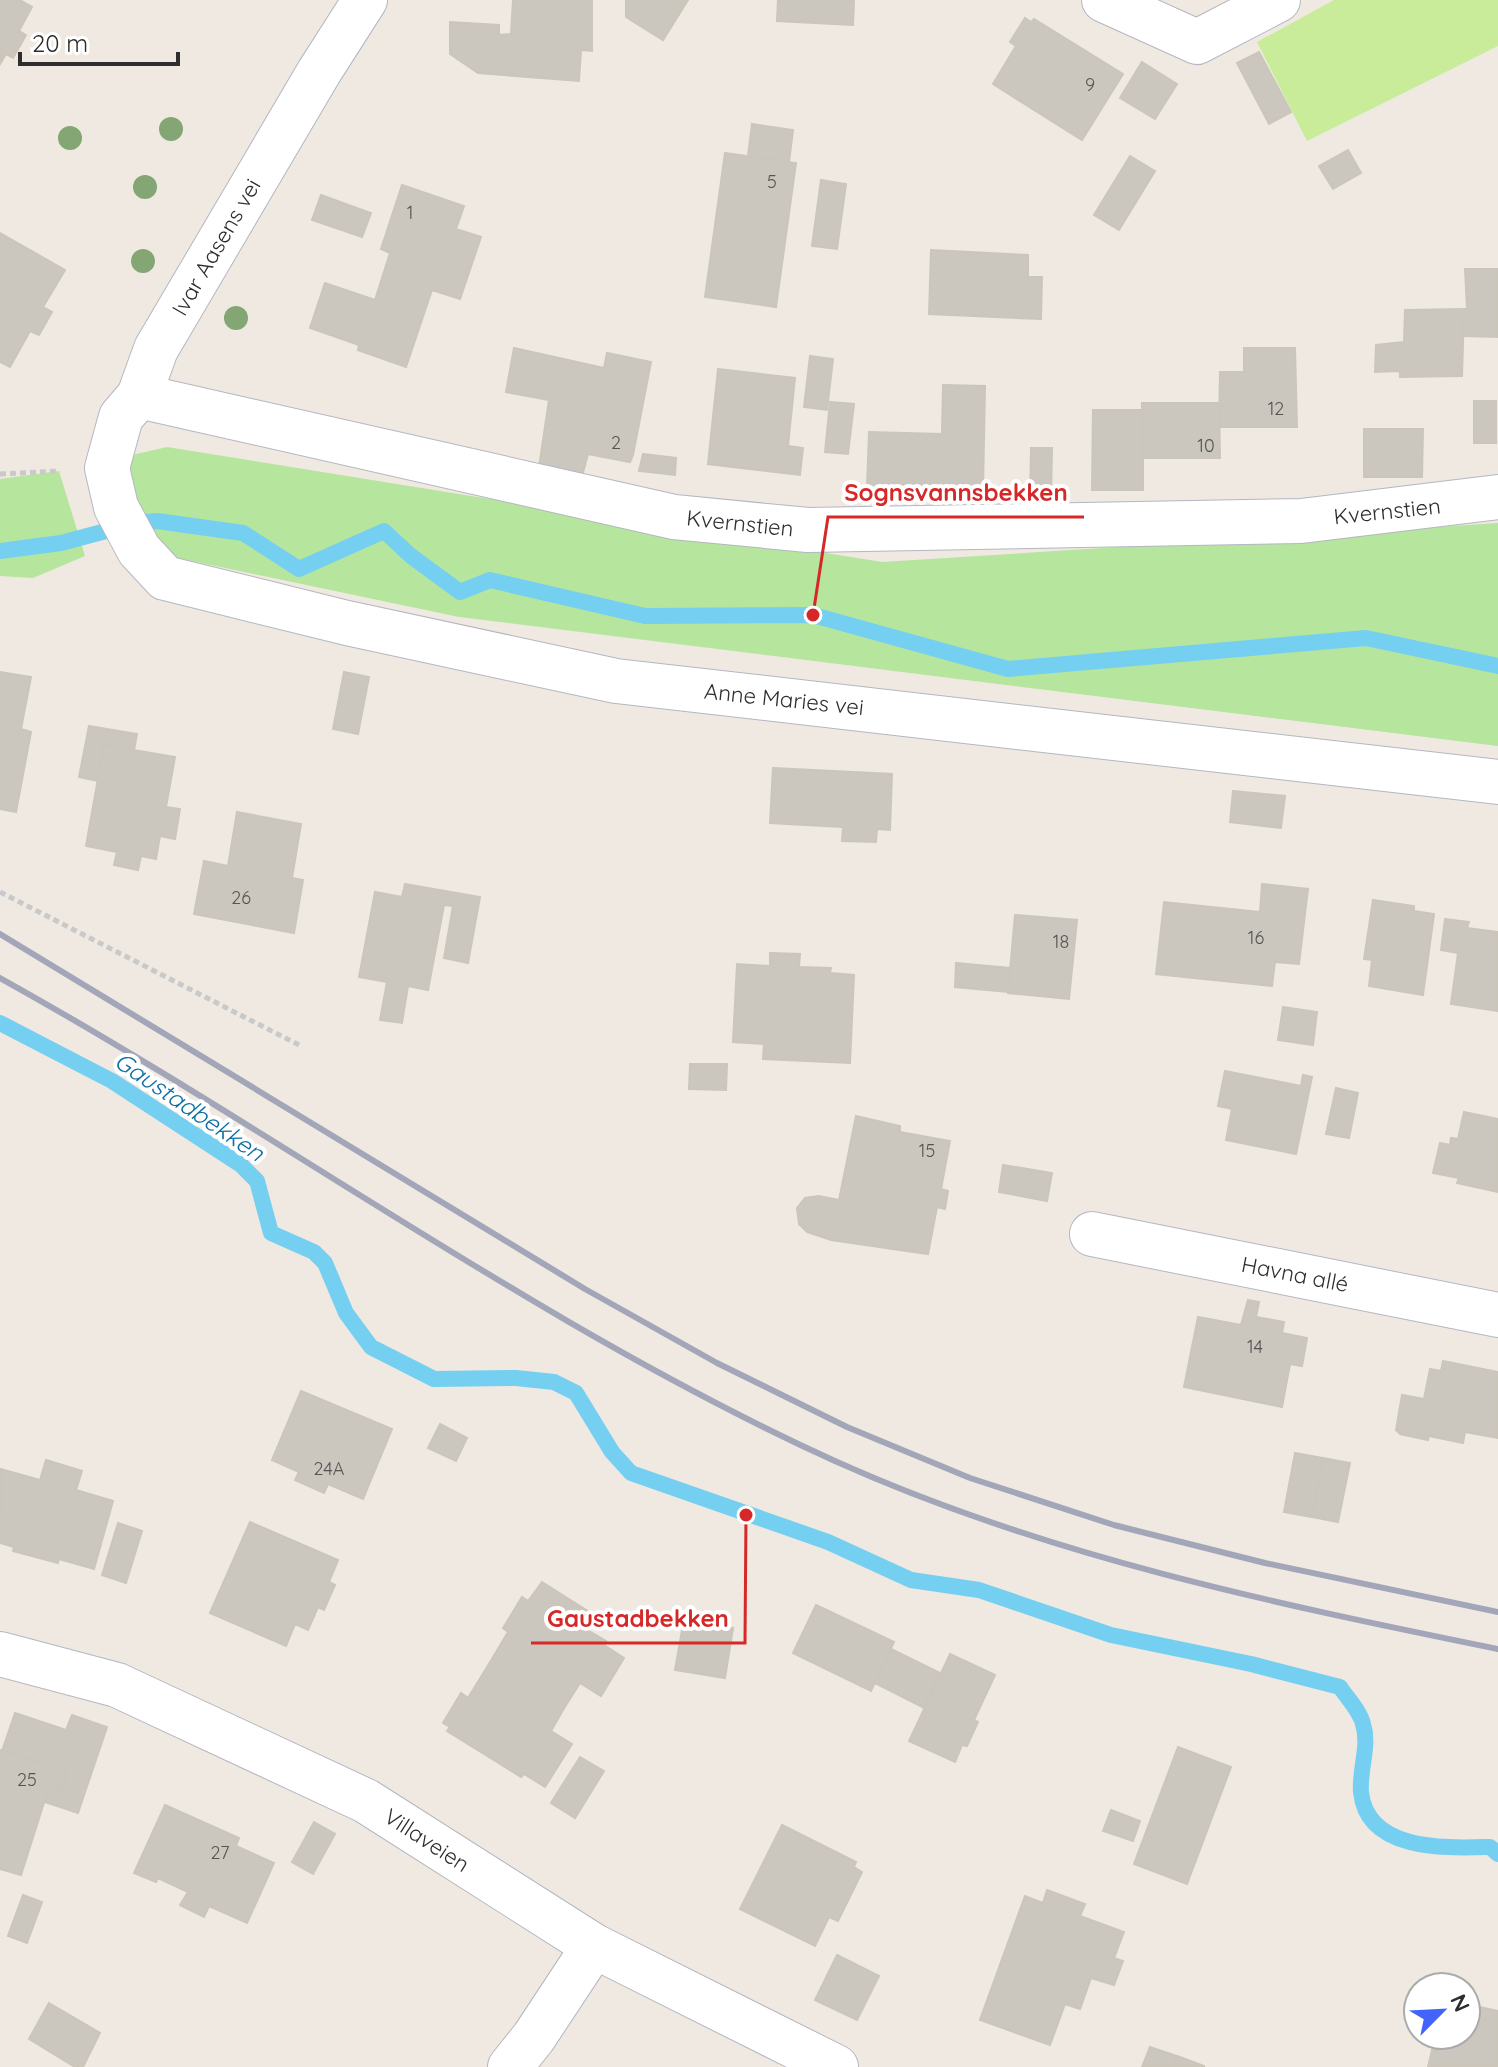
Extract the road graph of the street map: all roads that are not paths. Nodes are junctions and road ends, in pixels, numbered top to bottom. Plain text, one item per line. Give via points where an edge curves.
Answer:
1 (365, 0) edge
2 (1104, 0) edge
3 (1278, 0) edge
4 (139, 396) junction
5 (112, 487) joint
6 (1498, 497) edge
7 (1498, 782) edge
8 (1092, 1234) dead end
9 (1498, 1315) edge
10 (0, 1654) edge
11 (594, 1946) junction
12 (510, 2067) edge
13 (836, 2067) edge

1 - 4 street, Ivar Aasens vei via 156,349
2 - 3 street via 1197,42
4 - 5 street, Ivar Aasens vei via 121,417
4 - 6 street, Kvernstien via 674,517 808,530 1301,521
5 - 7 street, Anne Maries vei via 139,550 165,578 616,681
8 - 9 street, Havna allé
10 - 11 street, Villaveien via 117,1685 366,1801
11 - 12 street
11 - 13 street, Villaveien

